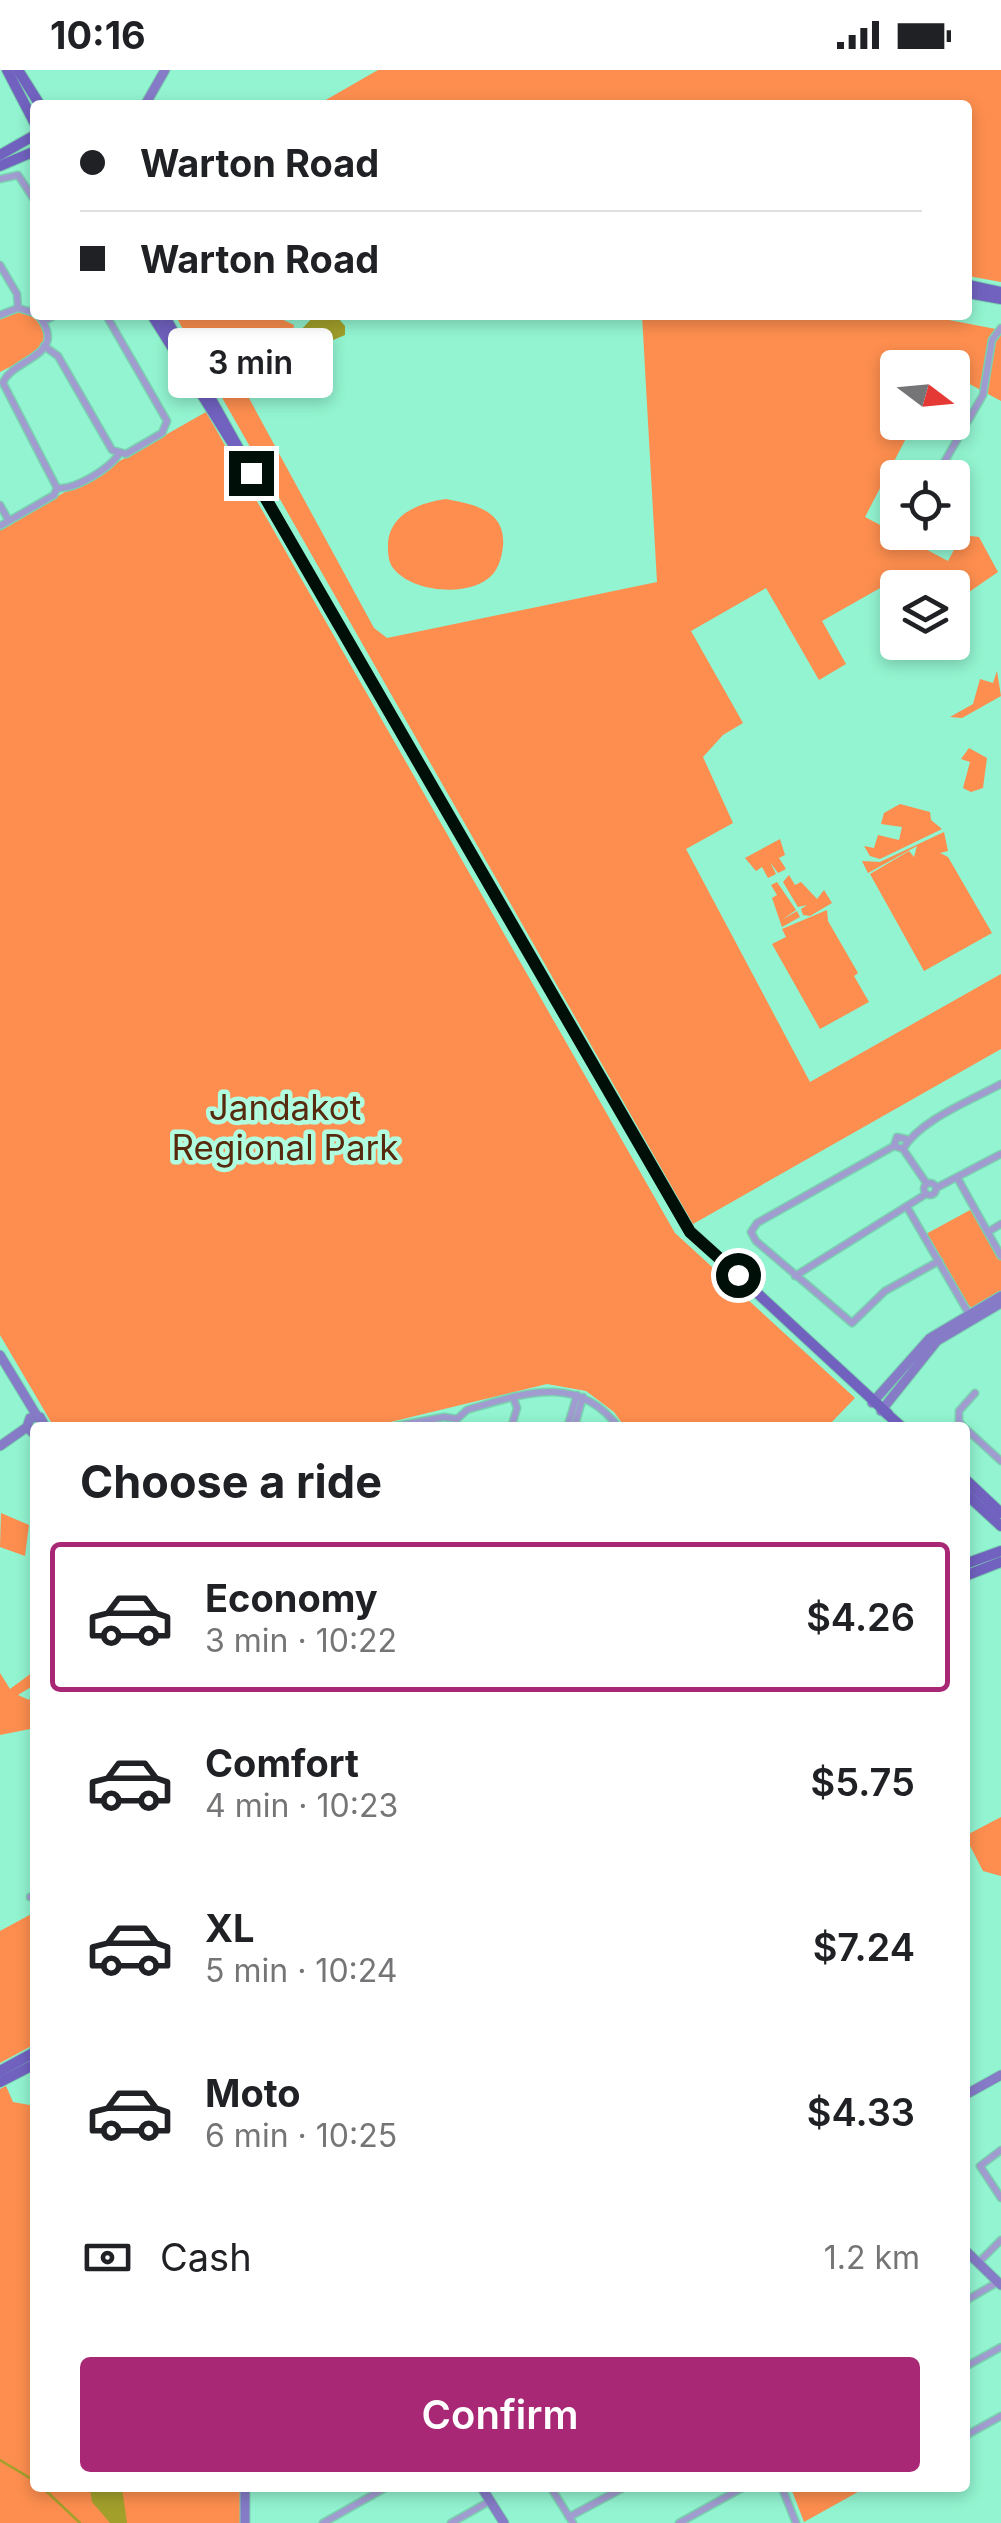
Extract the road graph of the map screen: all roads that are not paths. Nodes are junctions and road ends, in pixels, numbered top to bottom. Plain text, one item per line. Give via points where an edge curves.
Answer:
1 (7, 70) edge
2 (18, 70) edge
3 (166, 70) edge
4 (37, 100) edge
5 (148, 100) edge
6 (30, 114) edge
7 (30, 139) edge
8 (30, 153) edge
9 (0, 154) edge
10 (0, 166) edge
11 (0, 179) edge
12 (30, 193) edge
13 (0, 265) edge
14 (972, 287) edge
15 (972, 293) edge
16 (1001, 296) edge
17 (18, 308) junction
18 (30, 313) edge
19 (0, 315) edge
20 (40, 320) edge
21 (109, 320) edge
22 (155, 320) edge
23 (167, 320) edge
24 (1001, 328) edge
25 (44, 346) junction
26 (119, 454) junction
27 (946, 460) edge
28 (246, 466) junction
29 (57, 488) junction
30 (0, 506) edge
31 (9, 521) junction
32 (0, 526) edge
33 (1001, 1084) edge
34 (899, 1147) junction
35 (1001, 1154) edge
36 (958, 1180) junction
37 (926, 1184) junction
38 (936, 1188) junction
39 (926, 1194) junction
40 (908, 1207) junction
41 (1001, 1224) edge
42 (988, 1232) junction
43 (1001, 1256) edge
44 (938, 1261) junction
45 (796, 1276) junction
46 (999, 1304) edge
47 (971, 1316) junction
48 (0, 1355) edge
49 (975, 1393) dead end
50 (513, 1396) junction
51 (580, 1396) junction
52 (880, 1407) junction
53 (31, 1422) edge
54 (457, 1422) edge
55 (514, 1422) edge
56 (573, 1422) edge
57 (614, 1422) edge
58 (896, 1422) edge
59 (962, 1422) edge
60 (30, 1428) edge
61 (970, 1433) edge
62 (0, 1446) edge
63 (1001, 1461) edge
64 (970, 1484) edge
65 (970, 1498) edge
66 (1001, 1513) edge
67 (1001, 1526) edge
68 (1001, 1542) edge
69 (1001, 1551) edge
70 (986, 1556) junction
71 (970, 1562) edge
72 (1001, 1562) edge
73 (970, 1574) edge
74 (30, 2055) edge
75 (30, 2067) edge
76 (0, 2071) edge
77 (1001, 2075) edge
78 (0, 2082) edge
79 (970, 2092) edge
80 (1001, 2150) edge
81 (1001, 2198) edge
82 (1001, 2240) edge
83 (970, 2254) edge
84 (979, 2262) junction
85 (1000, 2283) edge
86 (970, 2298) edge
87 (1001, 2347) edge
88 (970, 2364) edge
89 (1001, 2416) edge
90 (970, 2433) edge
91 (245, 2492) edge
92 (377, 2492) edge
93 (482, 2492) edge
94 (554, 2492) edge
95 (616, 2492) edge
96 (735, 2492) edge
97 (784, 2492) edge
98 (488, 2502) junction
99 (571, 2520) edge
100 (245, 2523) edge
101 (322, 2523) edge
102 (451, 2523) edge
103 (501, 2523) edge
104 (679, 2523) edge
105 (796, 2523) edge

1 - 6 main road
2 - 4 main road
3 - 5 street
7 - 9 main road
8 - 10 main road
11 - 12 street via 18,175
13 - 17 street
14 - 16 main road
15 - 16 main road
17 - 18 street
17 - 19 street
20 - 25 street
21 - 26 street via 167,421 162,433
22 - 28 main road
23 - 28 main road
24 - 27 street via 992,340 984,395
25 - 26 street via 58,356
25 - 29 street via 9,372 4,386
26 - 29 street via 68,489
28 - 52 main road via 690,1232
29 - 31 street
30 - 31 street
31 - 32 street
33 - 34 street
34 - 37 street
34 - 45 street via 757,1223 756,1241
35 - 36 street
36 - 38 street
36 - 42 street
37 - 38 street
37 - 39 street
38 - 39 street
39 - 40 street
40 - 44 street
40 - 45 street
41 - 42 street
42 - 43 street
44 - 45 street via 885,1291 852,1323
44 - 47 street
46 - 47 street
47 - 52 street via 928,1344
48 - 53 street
49 - 59 street via 959,1411
50 - 51 street via 545,1390
50 - 54 street via 467,1410
50 - 55 street
51 - 56 street
51 - 57 street
52 - 58 main road
60 - 62 street
61 - 63 street
64 - 66 main road
65 - 67 main road
68 - 70 main road
69 - 70 main road
70 - 71 main road
72 - 73 main road
74 - 76 main road
75 - 78 main road
77 - 79 street
80 - 81 street via 980,2166
82 - 84 street
83 - 84 street
84 - 85 street
85 - 86 street
87 - 88 street
89 - 90 street
91 - 100 street
92 - 101 street
93 - 98 street
94 - 99 street
95 - 99 street
96 - 104 street
97 - 105 street
98 - 102 street
98 - 103 street

